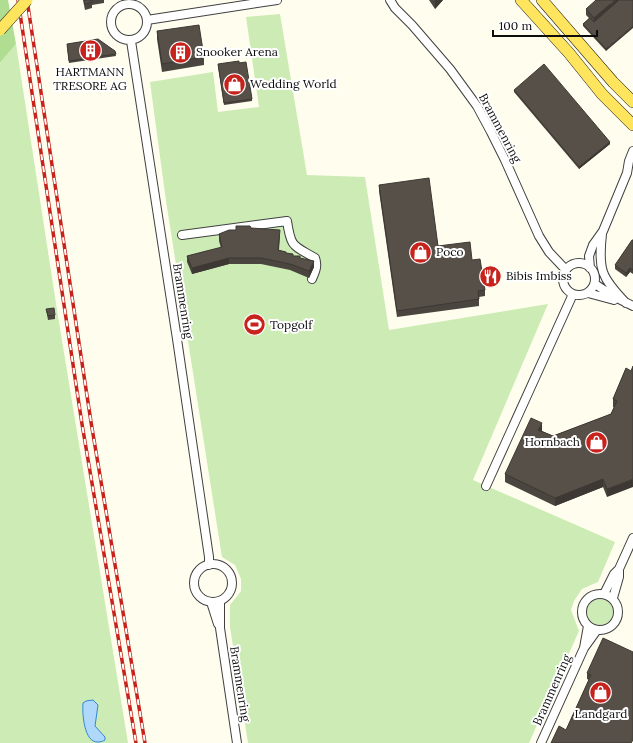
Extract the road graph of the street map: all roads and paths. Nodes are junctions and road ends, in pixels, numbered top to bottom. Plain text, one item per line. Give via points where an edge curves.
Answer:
1 (27, 0) edge
2 (277, 0) edge
3 (383, 0) edge
4 (390, 0) edge
5 (521, 0) edge
6 (542, 0) edge
7 (128, 2) edge
8 (395, 8) junction
9 (147, 20) junction
10 (0, 30) edge
11 (131, 41) junction
12 (633, 102) edge
13 (633, 125) edge
14 (633, 151) edge
15 (630, 171) edge
16 (603, 231) junction
17 (182, 235) dead end
18 (590, 268) junction
19 (566, 270) junction
20 (312, 278) dead end
21 (595, 284) junction
22 (588, 293) junction
23 (573, 294) junction
24 (630, 304) edge
25 (486, 486) dead end
26 (633, 538) edge
27 (209, 565) junction
28 (619, 569) junction
29 (604, 594) junction
30 (613, 598) junction
31 (220, 601) junction
32 (211, 602) junction
33 (588, 626) junction
34 (220, 628) junction
35 (597, 630) junction
36 (584, 648) junction
37 (237, 743) edge
38 (541, 743) edge

1 - 10 main road, bridge
2 - 9 street
3 - 8 street, Brammenring
4 - 8 street, Brammenring
5 - 13 main road via 602,94
6 - 12 main road
7 - 9 street via 140,8
7 - 11 street via 115,11 111,22 116,35
8 - 19 street, Brammenring via 450,69 477,106 492,132 539,236 548,252
9 - 11 street via 146,29 138,39
11 - 27 street, Brammenring
14 - 15 street via 629,160
15 - 16 street
16 - 18 street via 589,256
16 - 24 street via 600,255 602,271 610,285
17 - 20 street via 287,221 292,242 317,262
18 - 19 street via 577,263
18 - 21 street via 595,275
19 - 23 street via 563,276 564,285
21 - 22 street
21 - 24 street
22 - 23 street via 580,296
22 - 24 street
23 - 25 street
26 - 28 street
27 - 31 street via 222,567 231,578 230,590
27 - 32 street via 199,570 195,589 198,595
28 - 29 street
28 - 30 street
29 - 30 street
29 - 33 street, Brammenring via 592,595 584,604 582,616
30 - 35 street via 618,608 617,620 608,628
31 - 32 street
31 - 34 street, Brammenring
32 - 34 street, Brammenring
33 - 35 street
33 - 36 street, Brammenring
34 - 37 street, Brammenring
35 - 36 street, Brammenring
36 - 38 street, Brammenring

